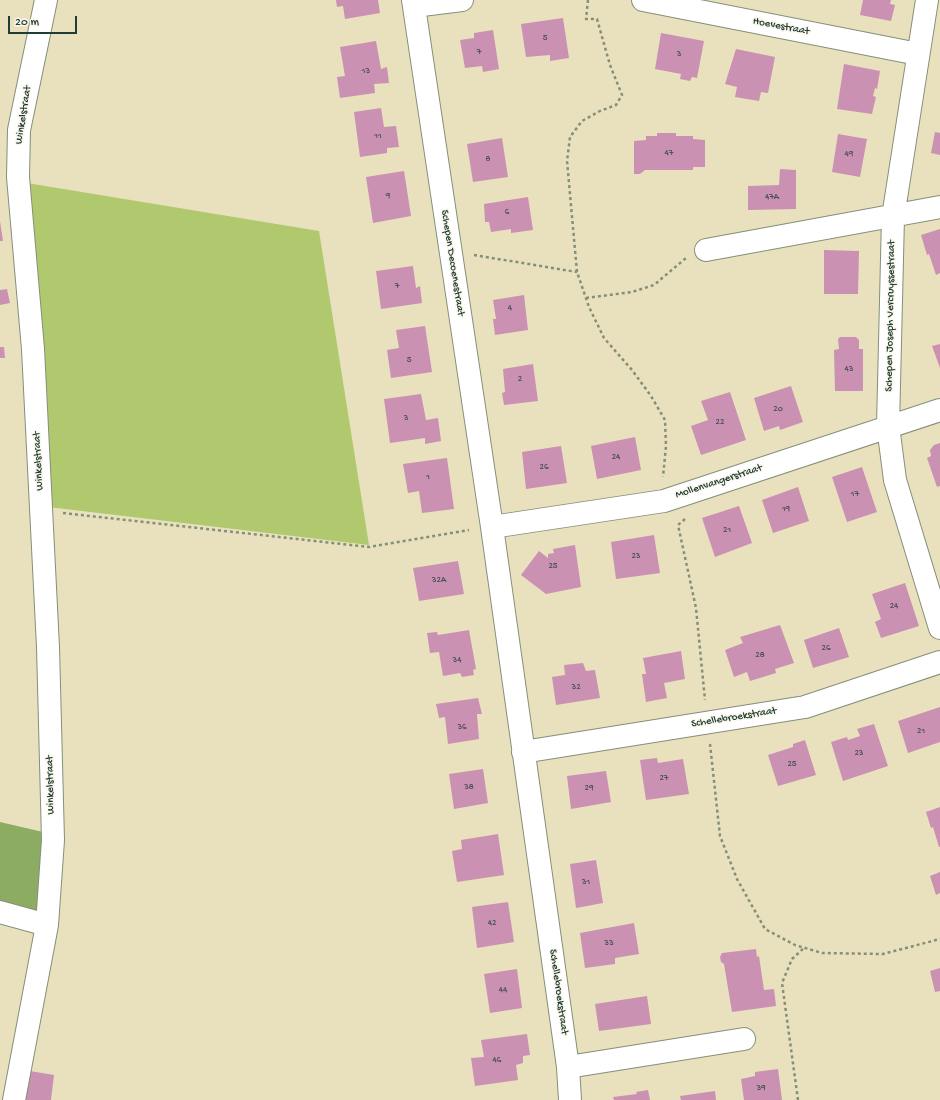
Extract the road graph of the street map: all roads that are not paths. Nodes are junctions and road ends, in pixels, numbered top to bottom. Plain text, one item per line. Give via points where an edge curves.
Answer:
1 (46, 0) edge
2 (462, 0) edge
3 (643, 0) edge
4 (927, 0) edge
5 (413, 3) edge
6 (918, 54) junction
7 (940, 208) edge
8 (893, 217) junction
9 (706, 250) road end
10 (940, 410) edge
11 (888, 426) junction
12 (492, 527) junction
13 (940, 628) edge
14 (940, 662) edge
15 (523, 752) junction
16 (0, 912) edge
17 (47, 926) junction
18 (744, 1039) dead end
19 (568, 1067) junction
20 (14, 1100) edge
21 (570, 1100) edge

1 - 17 street, Winkelstraat via 19,130 18,176 33,349 48,646 53,840
2 - 5 street
3 - 6 street, Hoevestraat
4 - 6 street, Schepen Joseph Vercruyssestraat
5 - 12 street, Schepen Decoenestraat
6 - 8 street, Schepen Joseph Vercruyssestraat
7 - 8 street
8 - 9 street
8 - 11 street, Schepen Joseph Vercruyssestraat
10 - 11 street, Mollenvangerstraat
11 - 12 street, Mollenvangerstraat via 664,501
11 - 13 street, Schepen Joseph Vercruyssestraat via 895,480
12 - 15 street, Schellebroekstraat
14 - 15 street, Schellebroekstraat via 806,707
15 - 19 street, Schellebroekstraat
16 - 17 street
17 - 20 street, Winkelstraat
18 - 19 street
19 - 21 street, Schellebroekstraat

